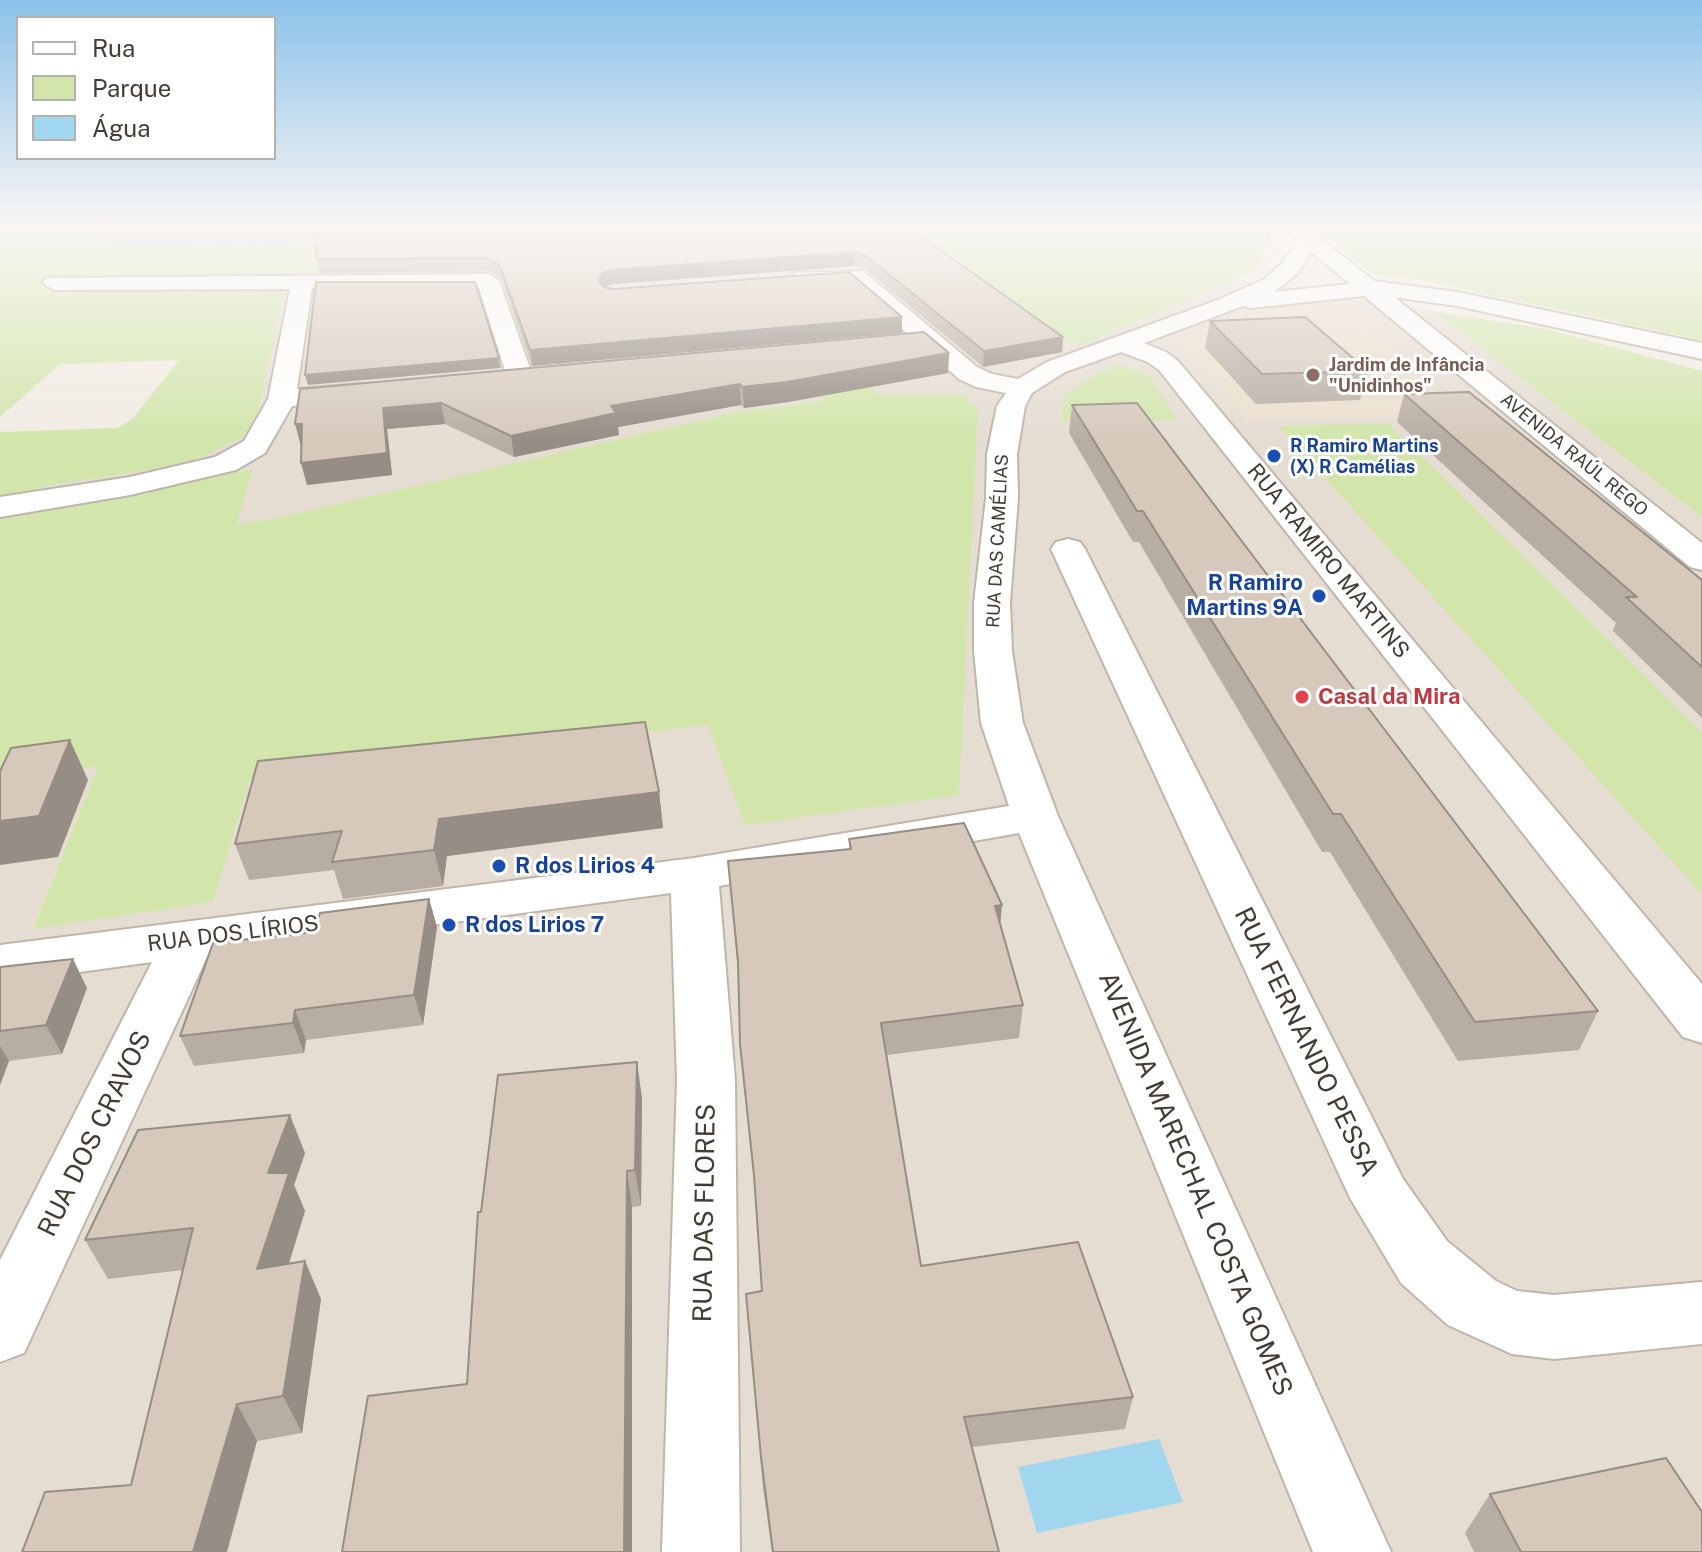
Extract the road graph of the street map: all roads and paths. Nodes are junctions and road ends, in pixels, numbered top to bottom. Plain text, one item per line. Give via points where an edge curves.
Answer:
1 (299, 297) edge
2 (493, 297) edge
3 (880, 297) edge
4 (1243, 297) edge
5 (1270, 297) edge
6 (1383, 297) edge
7 (1445, 297) edge
8 (1226, 305) junction
9 (930, 340) junction
10 (899, 343) edge
11 (1120, 343) junction
12 (1702, 351) edge
13 (552, 375) edge
14 (520, 377) junction
15 (489, 380) edge
16 (1022, 388) junction
17 (378, 390) edge
18 (282, 399) junction
19 (0, 507) edge
20 (1068, 549) dead end
21 (1702, 560) edge
22 (1035, 816) junction
23 (694, 874) junction
24 (190, 939) junction
25 (0, 964) edge
26 (1702, 1022) edge
27 (1702, 1313) edge
28 (0, 1330) edge
29 (701, 1552) edge
30 (1352, 1552) edge

1 - 18 street
2 - 14 street
3 - 9 street
4 - 8 street
5 - 8 street
6 - 21 street, AVENIDA RAÚL REGO
7 - 12 street
8 - 11 street
9 - 10 street
9 - 16 street via 974,377
11 - 16 street via 1056,367
11 - 26 street, RUA RAMIRO MARTINS via 1169,366
13 - 14 street
14 - 15 street
16 - 22 street, RUA DAS CAMÉLIAS via 1011,406 1002,454 993,651 1002,723
17 - 18 street
18 - 19 street via 255,447 225,464
20 - 27 street, RUA FERNANDO PESSA via 1381,1198 1424,1262 1472,1303 1512,1322 1554,1327
22 - 23 street, RUA DOS LÍRIOS
22 - 30 street, AVENIDA MARECHAL COSTA GOMES
23 - 24 street, RUA DOS LÍRIOS
23 - 29 street, RUA DAS FLORES via 706,1080
24 - 25 street, RUA DOS LÍRIOS
24 - 28 street, RUA DOS CRAVOS

